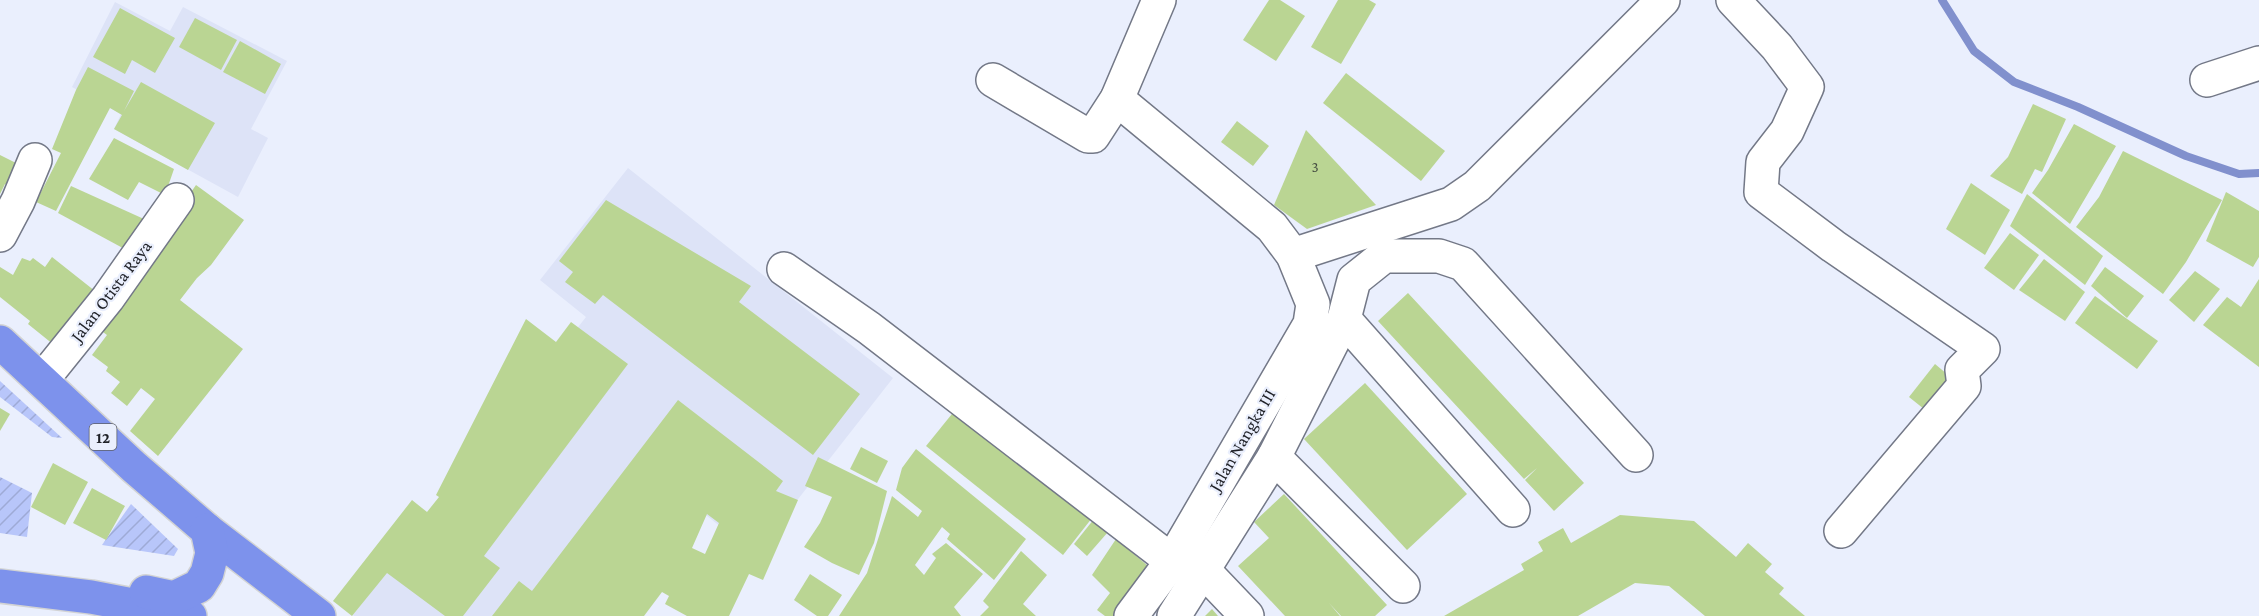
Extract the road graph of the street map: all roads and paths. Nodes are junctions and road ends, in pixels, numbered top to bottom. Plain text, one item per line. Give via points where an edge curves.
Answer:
1 (1159, 0) edge
2 (1663, 0) edge
3 (1733, 0) edge
4 (2259, 63) edge
5 (993, 80) dead end
6 (2207, 80) dead end
7 (1117, 99) junction
8 (35, 160) dead end
9 (177, 200) dead end
10 (0, 236) edge
11 (1293, 255) junction
12 (784, 268) dead end
13 (1344, 320) junction
14 (0, 342) edge
15 (42, 380) junction
16 (1636, 455) dead end
17 (1274, 457) junction
18 (1513, 510) dead end
19 (207, 530) junction
20 (1841, 531) dead end
21 (1172, 561) junction
22 (1204, 571) junction
23 (0, 586) edge
24 (1403, 586) dead end
25 (92, 597) junction
26 (190, 616) edge
27 (319, 616) edge
28 (1131, 616) edge
29 (1174, 616) edge
30 (1247, 616) edge

1 - 7 street
2 - 11 street via 1476,186 1451,204
3 - 20 street via 1777,46 1808,87 1787,131 1763,162 1761,192 1983,349 1962,370 1964,386
4 - 6 street
5 - 7 street via 1088,136 1097,133
7 - 11 street, Jalan Nangka III via 1272,227
8 - 10 street
9 - 15 street, Jalan Otista Raya via 108,298
11 - 21 street, Jalan Nangka III via 1313,304 1310,324
12 - 21 street via 869,328
13 - 16 street via 1354,280 1384,256 1438,256 1462,264
13 - 17 street
13 - 18 street
14 - 15 highway, 12
15 - 19 highway, 12
17 - 22 street
17 - 24 street
19 - 25 highway via 212,553 199,586 174,598 133,589
19 - 27 highway, 12
21 - 28 street, Jalan Nangka III
22 - 29 street
22 - 30 street
23 - 25 highway
25 - 26 highway

